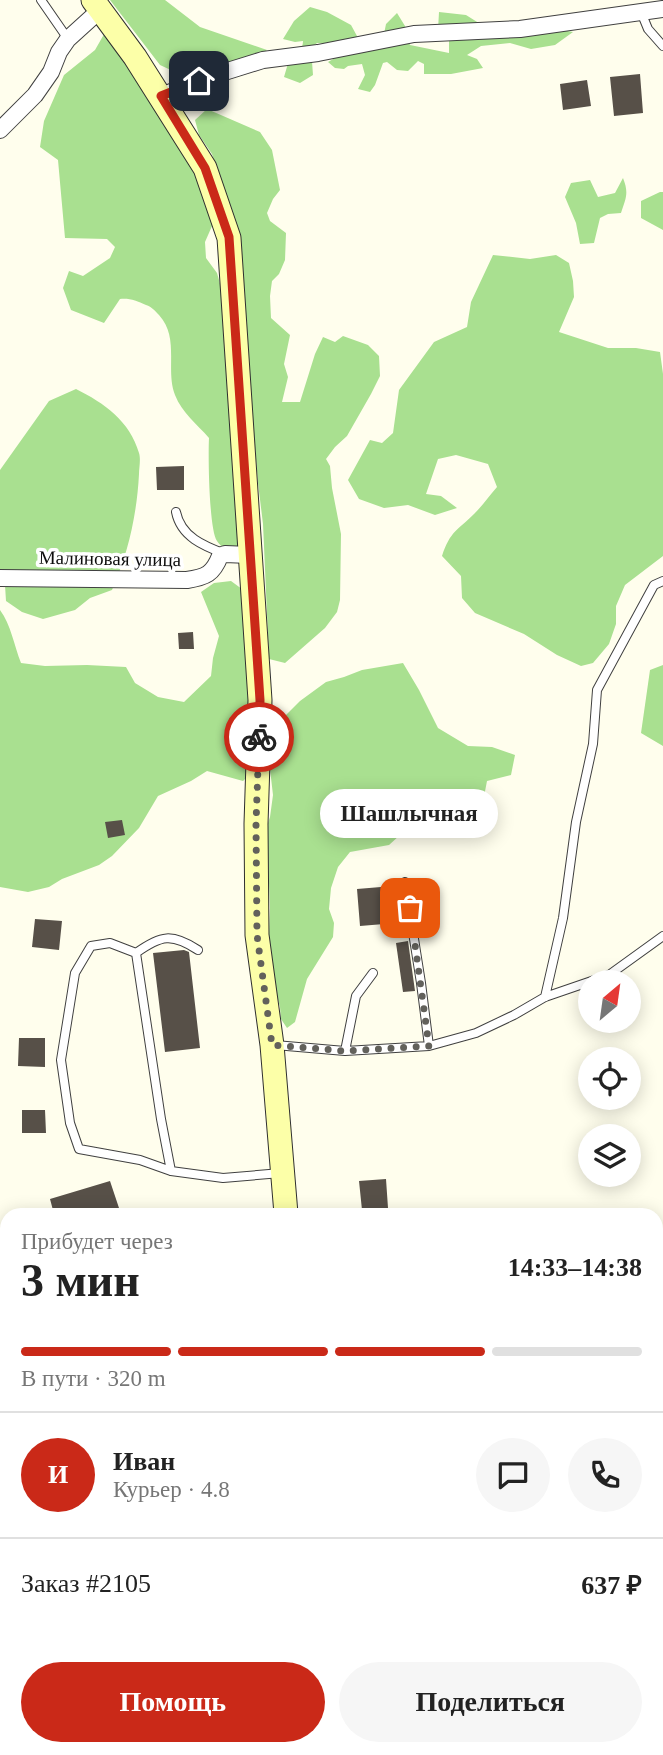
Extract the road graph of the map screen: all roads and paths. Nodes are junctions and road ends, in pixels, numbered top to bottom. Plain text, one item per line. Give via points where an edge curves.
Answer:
1 (41, 0) edge
2 (97, 5) edge
3 (663, 9) edge
4 (641, 12) junction
5 (68, 39) junction
6 (663, 46) edge
7 (161, 96) junction
8 (0, 130) edge
9 (176, 512) dead end
10 (225, 554) junction
11 (249, 555) junction
12 (0, 578) edge
13 (663, 581) edge
14 (405, 882) dead end
15 (663, 936) edge
16 (198, 950) dead end
17 (136, 953) junction
18 (373, 973) dead end
19 (545, 998) junction
20 (272, 1045) junction
21 (429, 1046) junction
22 (345, 1051) junction
23 (171, 1171) junction
24 (284, 1173) junction
25 (286, 1208) edge

1 - 5 lane
2 - 5 street
2 - 7 main road
3 - 4 street
4 - 6 lane
4 - 7 street via 520,29 414,34 263,60
5 - 8 street via 35,95
7 - 11 main road via 205,168 229,237
9 - 10 lane via 194,540
10 - 11 street
10 - 12 street, Малиновая улица via 205,577 187,580
11 - 20 main road via 260,700 257,935
13 - 19 lane via 654,585 597,690 593,744 576,822 564,918
14 - 21 lane
15 - 19 lane via 609,975
16 - 17 lane via 183,940 166,938
17 - 23 lane
17 - 23 lane via 110,943 91,946 75,972 61,1060 70,1124 79,1149
18 - 22 lane via 356,996
19 - 21 lane via 476,1033
20 - 22 lane
20 - 24 main road
21 - 22 lane
23 - 24 lane via 223,1178
24 - 25 main road

